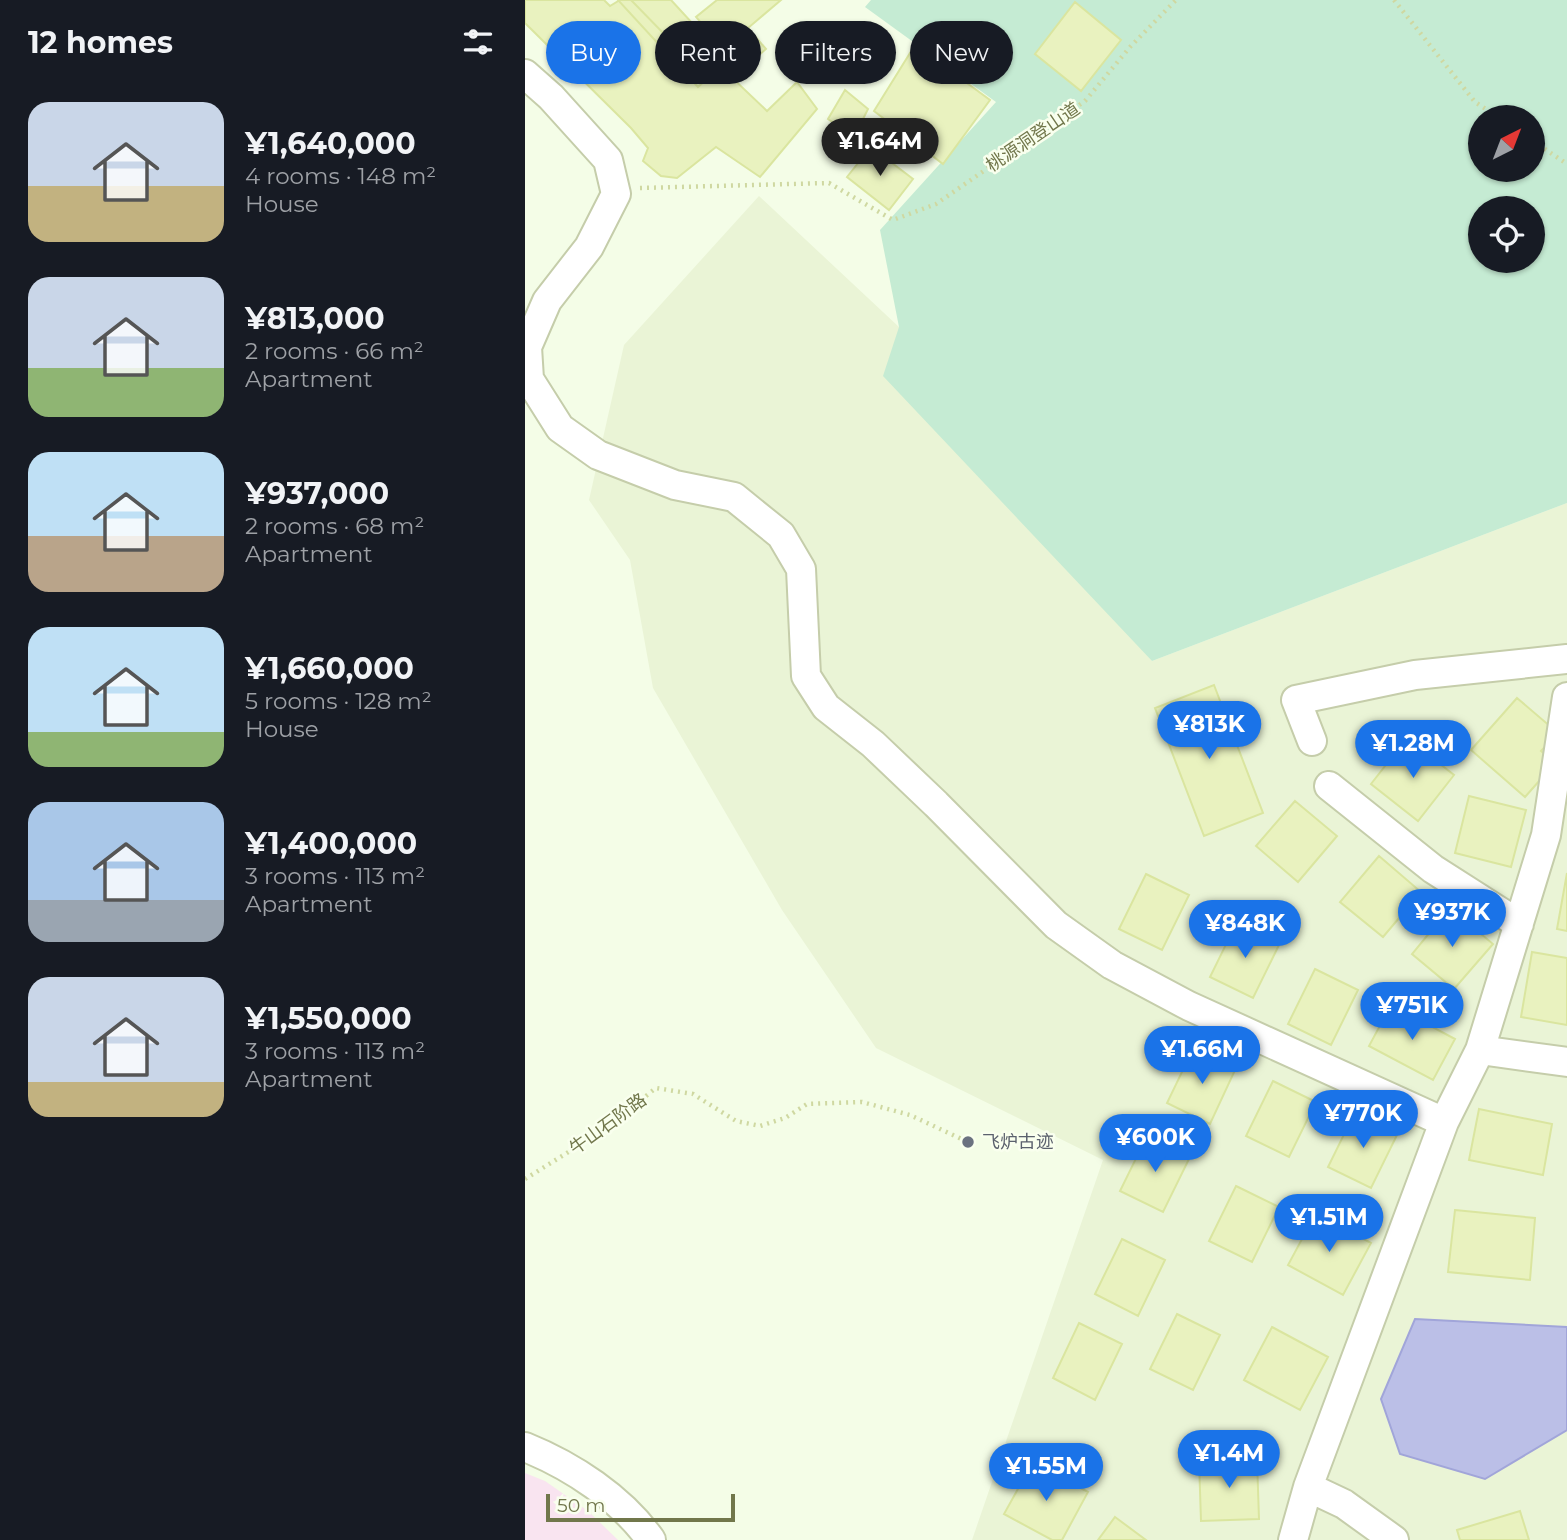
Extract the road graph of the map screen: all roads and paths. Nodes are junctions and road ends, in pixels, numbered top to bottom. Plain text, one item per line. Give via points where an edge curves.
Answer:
1 (1176, 0) edge
2 (1394, 0) edge
3 (525, 74) edge
4 (1480, 105) edge
5 (1545, 149) edge
6 (1567, 164) edge
7 (615, 189) junction
8 (1567, 659) edge
9 (1567, 697) edge
10 (1312, 741) dead end
11 (1329, 786) dead end
12 (1556, 836) edge
13 (1519, 924) junction
14 (1480, 1050) junction
15 (1567, 1062) edge
16 (1444, 1122) junction
17 (968, 1142) dead end
18 (525, 1179) edge
19 (525, 1447) edge
20 (1308, 1487) junction
21 (651, 1540) edge
22 (1293, 1540) edge
23 (1394, 1540) edge

1 - 7 path, 桃源洞登山道 via 1085,102 936,204 893,220 829,183
2 - 4 path
3 - 7 street via 608,160
5 - 6 path
7 - 16 street via 589,247 547,301 527,347 529,379 560,428 599,455 675,485 734,497 781,535 801,569 806,676 826,707 873,744 1056,925 1112,965 1189,1006
8 - 10 street via 1415,675 1296,700
9 - 12 street
11 - 13 street via 1433,869
12 - 13 street
13 - 14 street
14 - 15 street
14 - 16 street
16 - 20 street
17 - 18 path, 牛山石阶路 via 910,1115 862,1102 807,1104 760,1126 736,1121 693,1094 656,1088 599,1132
19 - 21 street via 558,1460 604,1492
20 - 22 street
20 - 23 street via 1344,1504

